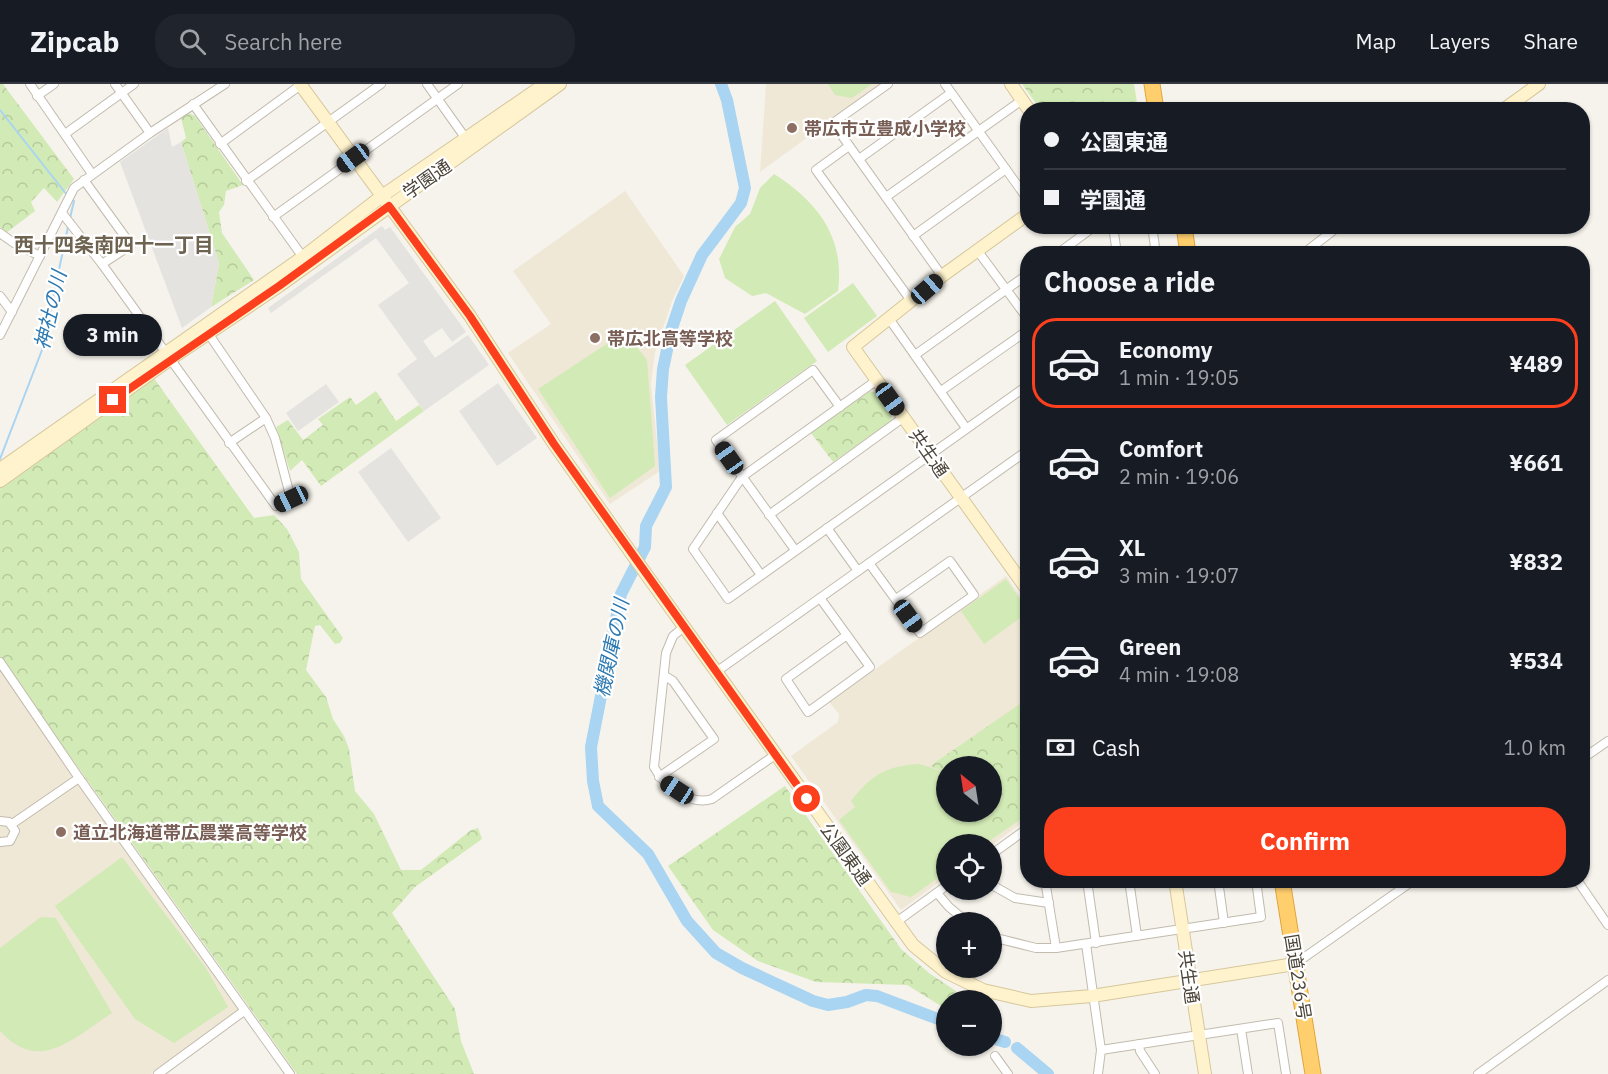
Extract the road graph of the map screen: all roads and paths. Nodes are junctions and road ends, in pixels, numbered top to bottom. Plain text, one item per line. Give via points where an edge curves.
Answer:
1 (30, 84) edge
2 (54, 84) edge
3 (115, 84) edge
4 (134, 84) edge
5 (225, 84) edge
6 (301, 84) edge
7 (381, 84) edge
8 (427, 84) edge
9 (458, 84) edge
10 (888, 84) edge
11 (945, 84) edge
12 (1011, 84) edge
13 (1152, 84) edge
14 (1162, 84) edge
15 (1539, 84) edge
16 (551, 85) edge
17 (121, 93) junction
18 (951, 93) junction
19 (37, 96) junction
20 (437, 99) junction
21 (1023, 102) edge
22 (1155, 102) edge
23 (1165, 102) edge
24 (1514, 102) edge
25 (193, 104) junction
26 (1020, 108) edge
27 (327, 123) junction
28 (978, 131) junction
29 (150, 133) junction
30 (65, 134) junction
31 (220, 144) junction
32 (470, 144) junction
33 (849, 146) junction
34 (353, 158) junction
35 (859, 159) junction
36 (1006, 169) junction
37 (92, 174) junction
38 (84, 180) junction
39 (246, 181) junction
40 (1020, 189) edge
41 (886, 197) junction
42 (386, 201) junction
43 (62, 213) junction
44 (273, 217) junction
45 (1020, 220) edge
46 (1084, 234) edge
47 (1329, 234) edge
48 (913, 236) junction
49 (2, 237) edge
50 (1068, 246) edge
51 (1313, 246) edge
52 (977, 250) junction
53 (40, 256) junction
54 (306, 261) junction
55 (102, 264) junction
56 (942, 276) junction
57 (1020, 279) edge
58 (1006, 289) junction
59 (0, 296) edge
60 (912, 302) junction
61 (1020, 308) edge
62 (12, 312) junction
63 (890, 320) junction
64 (208, 333) junction
65 (0, 335) edge
66 (1020, 336) edge
67 (915, 355) junction
68 (167, 356) junction
69 (877, 380) junction
70 (941, 392) junction
71 (1020, 393) edge
72 (840, 406) junction
73 (903, 417) junction
74 (266, 418) junction
75 (966, 428) junction
76 (229, 443) junction
77 (930, 454) junction
78 (1020, 456) edge
79 (0, 469) edge
80 (742, 477) junction
81 (0, 481) edge
82 (960, 498) junction
83 (717, 513) junction
84 (769, 514) junction
85 (827, 528) junction
86 (795, 550) junction
87 (869, 563) junction
88 (858, 571) junction
89 (761, 575) junction
90 (1020, 580) edge
91 (820, 598) junction
92 (896, 599) junction
93 (684, 627) junction
94 (847, 635) junction
95 (0, 662) edge
96 (716, 672) junction
97 (664, 676) junction
98 (1608, 741) edge
99 (1590, 753) edge
100 (775, 755) junction
101 (660, 777) junction
102 (79, 778) junction
103 (0, 821) edge
104 (12, 824) junction
105 (1020, 834) edge
106 (0, 842) edge
107 (1002, 847) edge
108 (1046, 888) edge
109 (1088, 888) edge
110 (1130, 888) edge
111 (1176, 888) edge
112 (1219, 888) edge
113 (1257, 888) edge
114 (1283, 888) edge
115 (1403, 888) edge
116 (1582, 888) edge
117 (1002, 891) edge
118 (936, 894) edge
119 (943, 900) edge
120 (1049, 903) junction
121 (955, 912) edge
122 (1224, 922) junction
123 (896, 923) junction
124 (1608, 926) edge
125 (1183, 929) junction
126 (1137, 936) junction
127 (1002, 940) edge
128 (1096, 943) junction
129 (1086, 944) junction
130 (1056, 948) junction
131 (1295, 964) junction
132 (1608, 980) edge
133 (1190, 982) junction
134 (1092, 996) junction
135 (244, 1011) junction
136 (1241, 1029) junction
137 (1199, 1036) junction
138 (1139, 1044) junction
139 (1101, 1050) junction
140 (995, 1056) dead end
141 (158, 1074) edge
142 (290, 1074) edge
143 (1008, 1074) edge
144 (1098, 1074) edge
145 (1155, 1074) edge
146 (1205, 1074) edge
147 (1248, 1074) edge
148 (1286, 1074) edge
149 (1313, 1074) edge
150 (1478, 1074) edge

1 - 19 street
2 - 19 street
3 - 17 street
4 - 17 street
5 - 25 street
6 - 27 street, 公園東通
6 - 31 street
7 - 27 street
8 - 20 street
9 - 20 street
10 - 33 street via 833,123
11 - 18 street
12 - 21 street
13 - 22 highway
14 - 23 highway
15 - 24 street
16 - 32 street, 学園通
17 - 29 street
17 - 30 street
18 - 28 street
18 - 35 street
19 - 30 street
20 - 32 street
20 - 34 street
25 - 29 street
25 - 31 street
26 - 28 street
27 - 34 street, 公園東通
27 - 39 street
28 - 36 street
28 - 41 street
29 - 37 street
30 - 37 street
31 - 39 street
32 - 42 street, 学園通
33 - 35 street
33 - 60 street via 816,170
34 - 42 street, 公園東通
34 - 44 street
35 - 41 street
36 - 40 street
36 - 48 street
37 - 38 street
38 - 43 street via 74,188
38 - 55 street via 131,245
39 - 44 street
41 - 48 street
42 - 54 street, 学園通
42 - 93 street, 公園東通
43 - 53 street
43 - 55 street
44 - 54 street
45 - 52 street, 共生通
46 - 50 street
47 - 51 street
48 - 56 street
49 - 53 street
52 - 56 street, 共生通
52 - 58 street
53 - 62 street
54 - 64 street, 学園通
54 - 68 street, 学園通
55 - 68 street
56 - 60 street, 共生通
57 - 58 street
58 - 61 street
58 - 67 street
59 - 62 street
60 - 63 street, 共生通
62 - 65 street
63 - 67 street
63 - 69 street, 共生通 via 853,347
64 - 68 street, 学園通
64 - 74 street
66 - 70 street
67 - 70 street
68 - 76 street
68 - 79 street, 学園通
68 - 81 street, 学園通
69 - 72 street
69 - 73 street, 共生通
70 - 75 street
71 - 75 street
72 - 80 street
72 - 80 street via 813,370 716,440
73 - 77 street, 共生通
73 - 84 street
74 - 76 street
74 - 76 street via 291,499 276,506
75 - 77 street
77 - 82 street, 共生通
77 - 85 street
78 - 82 street
80 - 83 street
80 - 84 street
82 - 87 street
82 - 90 street, 共生通
83 - 89 street
83 - 89 street via 693,549 728,599
84 - 86 street
85 - 86 street
85 - 88 street
86 - 89 street
87 - 88 street
87 - 92 street
88 - 91 street
91 - 94 street
91 - 96 street
92 - 92 street via 920,633 974,595 950,561
93 - 96 street, 公園東通
93 - 97 street via 668,644
94 - 94 street via 870,667 808,712 786,679
95 - 102 street
96 - 100 street, 公園東通
97 - 101 street via 654,766
97 - 101 street via 672,681 714,739
98 - 99 street
100 - 101 street via 704,802 694,801
100 - 123 street, 公園東通
102 - 104 street
102 - 135 street
103 - 104 street
104 - 106 street via 13,838
105 - 107 street
108 - 120 street
109 - 128 street
110 - 126 street
111 - 125 street, 共生通
112 - 122 street
113 - 122 street via 1261,917
114 - 131 highway, 国道236号
115 - 131 street
116 - 124 street
117 - 120 street via 1015,898
118 - 123 street
119 - 121 street
120 - 130 street
122 - 125 street
123 - 134 street, 公園東通 via 934,963 983,990 1031,1001
125 - 126 street
125 - 133 street, 共生通
126 - 128 street
127 - 130 street via 1015,945
128 - 129 street
129 - 130 street
129 - 134 street
131 - 133 street, 公園東通
131 - 149 highway, 国道236号
132 - 150 street
133 - 134 street, 公園東通
133 - 137 street, 共生通
134 - 139 street
135 - 141 street
135 - 142 street
136 - 137 street
136 - 147 street
136 - 148 street via 1278,1023
137 - 138 street
137 - 146 street, 共生通
138 - 139 street
138 - 145 street
139 - 144 street
140 - 143 street

